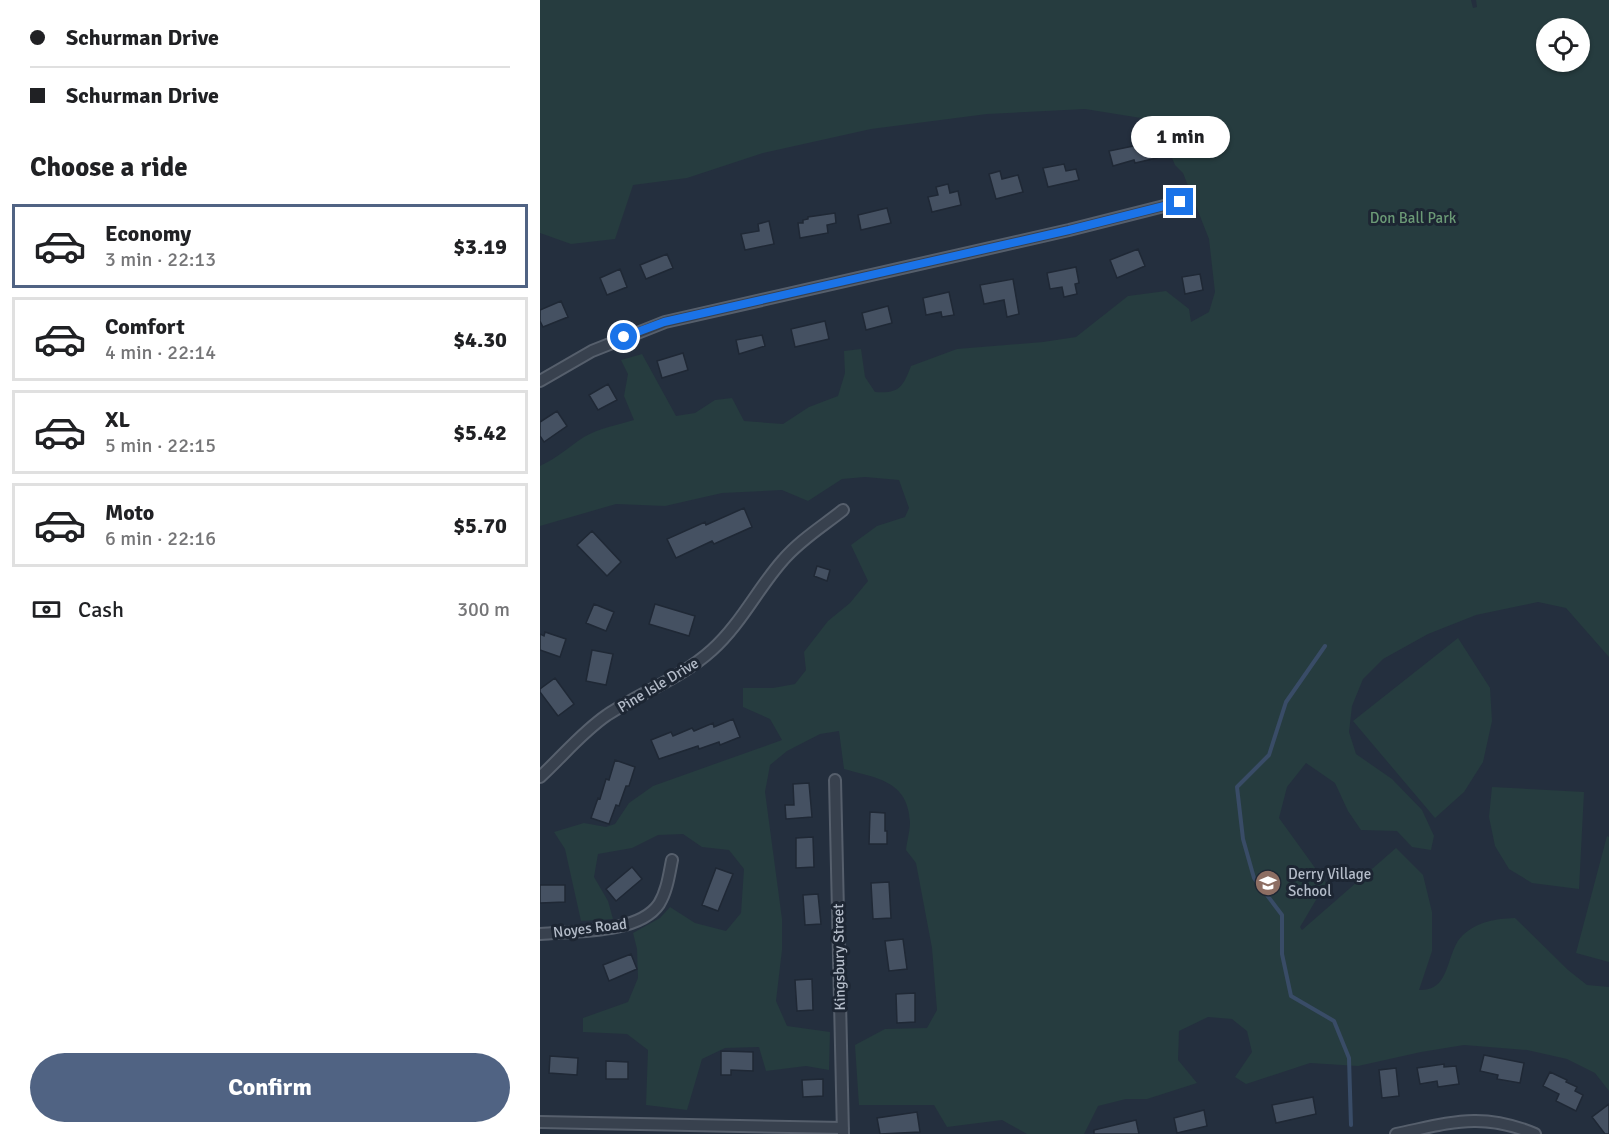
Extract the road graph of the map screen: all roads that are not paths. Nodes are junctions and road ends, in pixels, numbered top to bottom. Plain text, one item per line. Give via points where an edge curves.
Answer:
1 (1180, 202) dead end
2 (540, 381) edge
3 (843, 510) dead end
4 (540, 777) edge
5 (835, 780) dead end
6 (672, 860) dead end
7 (540, 934) edge
8 (540, 1122) edge
9 (843, 1131) edge
10 (1396, 1134) edge
11 (1535, 1134) edge

1 - 2 street via 664,322 592,351
3 - 4 street, Pine Isle Drive via 783,560 714,649 586,730
5 - 9 street, Kingsbury Street
6 - 7 street, Noyes Road via 659,904 649,915 622,927
8 - 9 street
10 - 11 street via 1480,1120

